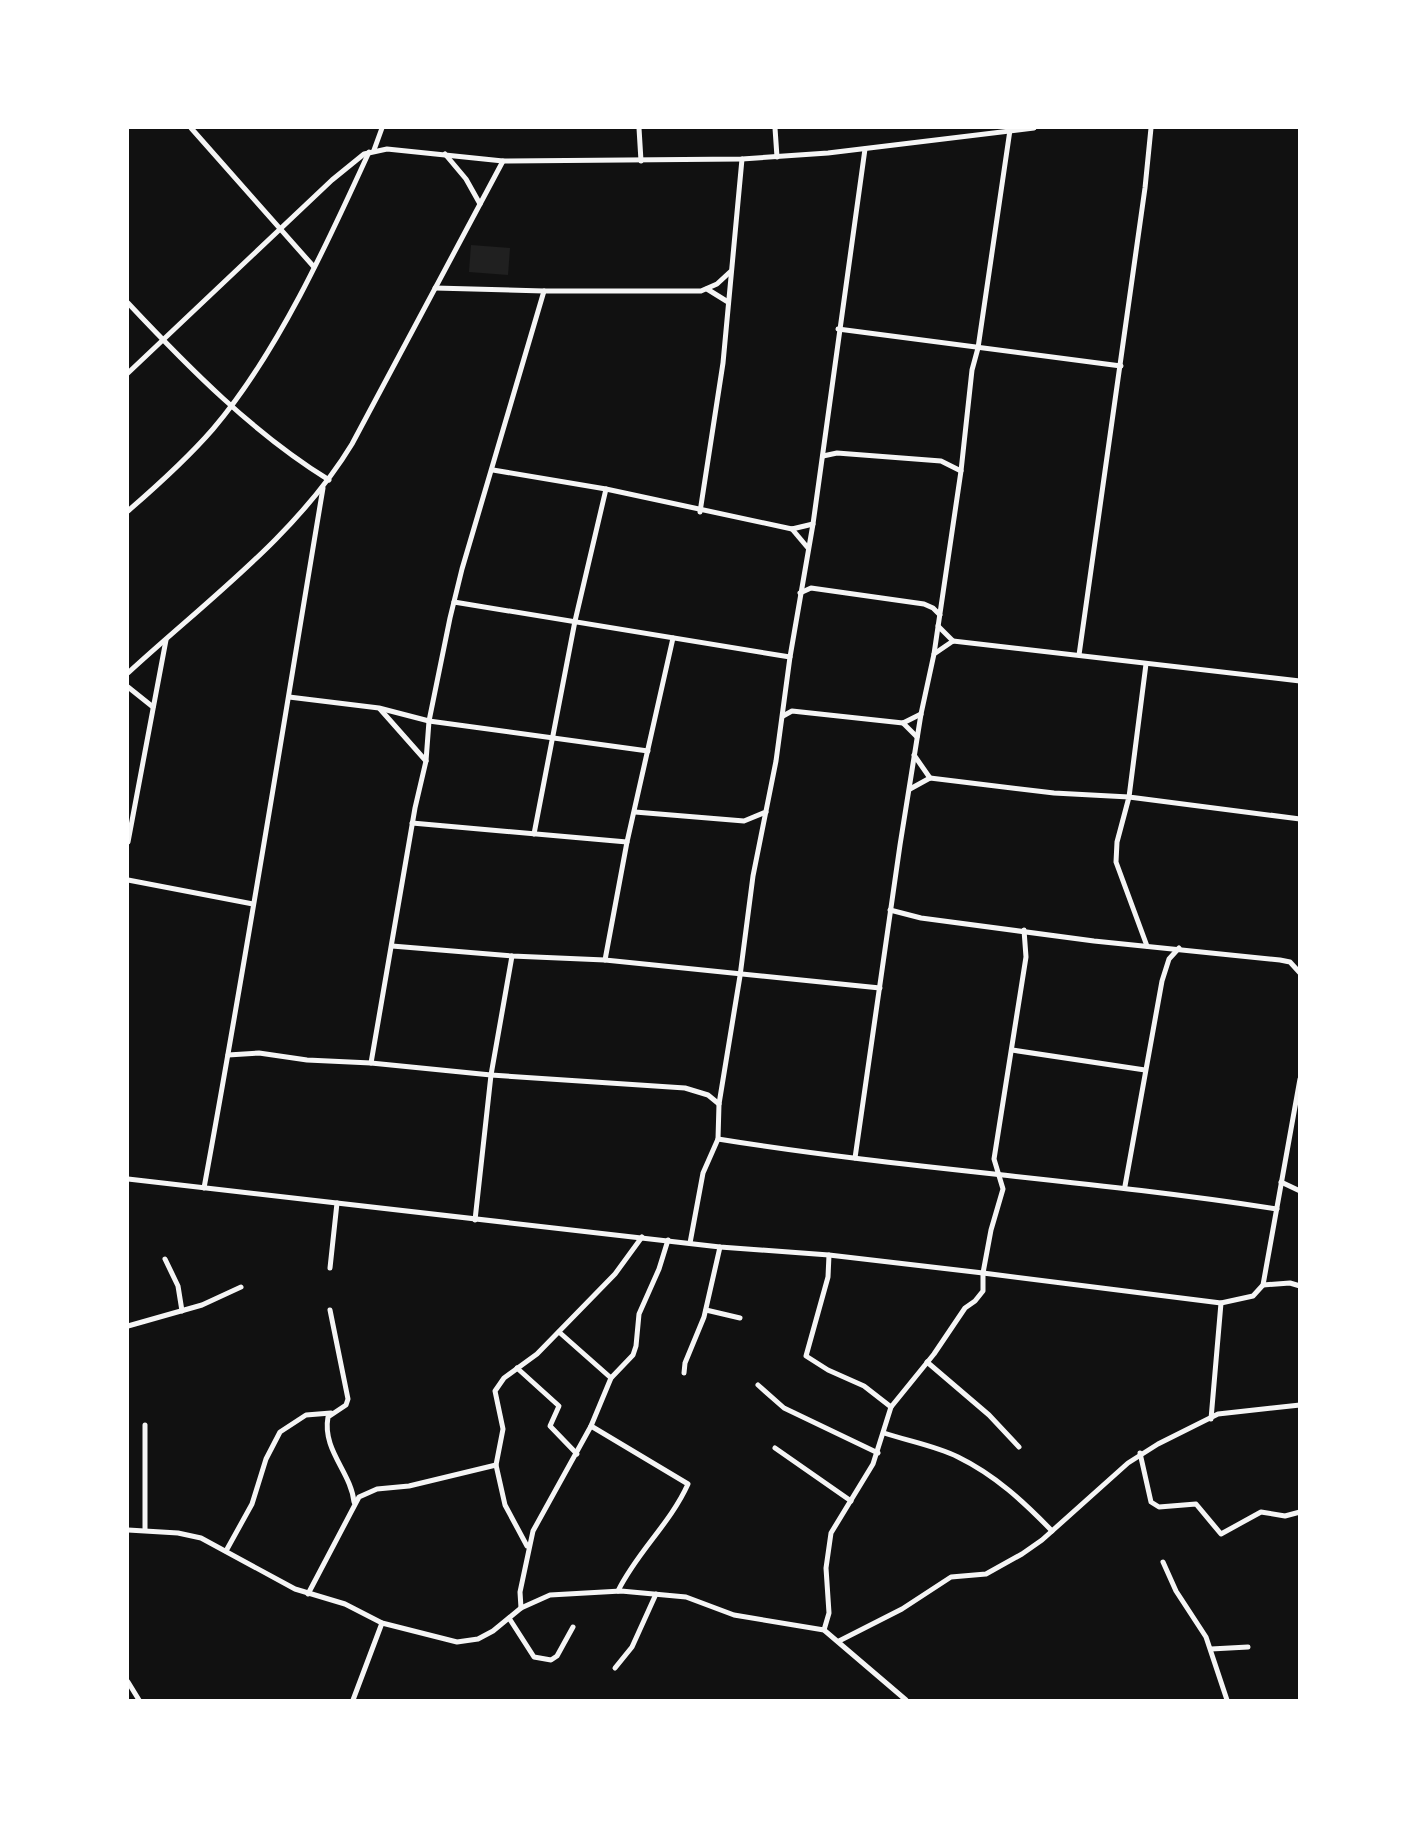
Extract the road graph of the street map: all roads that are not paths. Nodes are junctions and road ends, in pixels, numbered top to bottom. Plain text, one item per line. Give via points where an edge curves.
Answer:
1 (191, 128) edge
2 (382, 128) edge
3 (387, 128) edge
4 (639, 128) edge
5 (775, 128) edge
6 (1034, 128) edge
7 (1151, 128) edge
8 (1010, 130) junction
9 (379, 134) junction
10 (865, 149) junction
11 (371, 151) junction
12 (445, 154) junction
13 (777, 157) junction
14 (742, 159) junction
15 (502, 161) junction
16 (641, 161) junction
17 (480, 204) junction
18 (281, 229) junction
19 (314, 267) junction
20 (731, 271) junction
21 (435, 288) junction
22 (707, 289) junction
23 (544, 291) junction
24 (728, 302) junction
25 (128, 303) edge
26 (838, 329) junction
27 (162, 340) junction
28 (978, 348) junction
29 (1121, 366) junction
30 (128, 374) edge
31 (231, 405) junction
32 (823, 456) junction
33 (493, 470) junction
34 (961, 471) junction
35 (329, 480) junction
36 (323, 488) junction
37 (606, 489) junction
38 (128, 511) edge
39 (700, 512) junction
40 (813, 524) junction
41 (792, 530) junction
42 (808, 548) junction
43 (800, 593) junction
44 (454, 602) junction
45 (940, 615) junction
46 (575, 621) junction
47 (938, 626) junction
48 (673, 638) junction
49 (166, 640) junction
50 (953, 641) junction
51 (934, 654) junction
52 (1079, 655) junction
53 (790, 657) junction
54 (1146, 664) junction
55 (128, 673) edge
56 (1299, 681) edge
57 (128, 687) edge
58 (289, 697) junction
59 (153, 707) junction
60 (379, 708) junction
61 (921, 714) junction
62 (782, 716) junction
63 (429, 721) junction
64 (903, 723) junction
65 (552, 736) junction
66 (917, 737) junction
67 (648, 751) junction
68 (914, 755) junction
69 (426, 761) junction
70 (930, 778) junction
71 (909, 790) junction
72 (1129, 797) junction
73 (634, 812) junction
74 (766, 812) junction
75 (1299, 819) edge
76 (412, 823) junction
77 (534, 834) junction
78 (128, 842) edge
79 (627, 842) junction
80 (128, 880) edge
81 (253, 904) junction
82 (890, 910) junction
83 (1024, 930) junction
84 (392, 946) junction
85 (1147, 946) junction
86 (1179, 948) junction
87 (512, 956) junction
88 (605, 960) junction
89 (1299, 960) edge
90 (1290, 962) junction
91 (1299, 973) edge
92 (741, 976) junction
93 (880, 988) junction
94 (1012, 1050) junction
95 (228, 1055) junction
96 (371, 1063) junction
97 (1145, 1070) junction
98 (491, 1075) junction
99 (1299, 1078) edge
100 (719, 1104) junction
101 (718, 1139) junction
102 (855, 1158) junction
103 (998, 1174) junction
104 (128, 1179) edge
105 (1281, 1182) junction
106 (1125, 1186) junction
107 (204, 1188) junction
108 (1299, 1191) edge
109 (337, 1203) junction
110 (1278, 1209) junction
111 (475, 1220) junction
112 (642, 1237) junction
113 (668, 1240) junction
114 (690, 1243) junction
115 (720, 1247) junction
116 (829, 1256) junction
117 (165, 1259) dead end
118 (330, 1268) dead end
119 (983, 1273) junction
120 (1263, 1285) junction
121 (1299, 1286) edge
122 (241, 1287) dead end
123 (1221, 1303) junction
124 (330, 1310) dead end
125 (706, 1310) junction
126 (182, 1311) junction
127 (740, 1318) dead end
128 (128, 1326) edge
129 (559, 1332) junction
130 (927, 1362) junction
131 (518, 1368) junction
132 (684, 1373) dead end
133 (611, 1378) junction
134 (758, 1385) dead end
135 (1299, 1404) edge
136 (891, 1407) junction
137 (331, 1413) junction
138 (1211, 1419) junction
139 (145, 1425) dead end
140 (591, 1426) junction
141 (884, 1433) junction
142 (1019, 1447) dead end
143 (775, 1448) dead end
144 (878, 1453) junction
145 (1140, 1453) junction
146 (577, 1454) junction
147 (496, 1465) junction
148 (851, 1501) junction
149 (354, 1509) junction
150 (1299, 1512) edge
151 (128, 1530) edge
152 (145, 1530) junction
153 (1052, 1531) junction
154 (528, 1548) junction
155 (226, 1551) junction
156 (1163, 1562) dead end
157 (618, 1591) junction
158 (308, 1594) junction
159 (656, 1594) junction
160 (521, 1608) junction
161 (509, 1617) junction
162 (382, 1623) junction
163 (573, 1627) dead end
164 (824, 1630) junction
165 (839, 1641) junction
166 (1248, 1647) dead end
167 (1211, 1649) junction
168 (615, 1668) dead end
169 (128, 1682) edge
170 (139, 1701) edge
171 (352, 1701) edge
172 (906, 1701) edge
173 (1227, 1701) edge

1 - 18 street
2 - 9 street
3 - 9 street
4 - 16 street
5 - 13 street
6 - 8 street
7 - 29 street
8 - 10 street
8 - 28 street
9 - 11 street
10 - 13 street
10 - 26 street
11 - 12 street via 402,149
11 - 18 street via 349,165
11 - 19 street
12 - 15 street
12 - 17 street
13 - 14 street
14 - 16 street
14 - 20 street
15 - 16 street
15 - 17 street
17 - 21 street
18 - 19 street
18 - 27 street
19 - 31 street
20 - 22 street
20 - 24 street
21 - 23 street
21 - 35 street
22 - 23 street
22 - 24 street
23 - 33 street
24 - 39 street via 723,363
25 - 27 street
26 - 28 street
26 - 32 street
27 - 30 street
27 - 31 street
28 - 29 street
28 - 34 street
29 - 52 street
31 - 35 street via 295,458
31 - 38 street via 178,466
32 - 34 street via 837,453 941,461
32 - 40 street
33 - 37 street
33 - 44 street
34 - 45 street
35 - 36 street
36 - 49 street via 301,514
36 - 58 street
37 - 39 street
37 - 46 street
39 - 41 street
40 - 41 street
40 - 42 street
41 - 42 street
42 - 43 street
43 - 45 street via 811,588 924,604
43 - 53 street
44 - 46 street
44 - 63 street
45 - 47 street
46 - 48 street
46 - 65 street
47 - 50 street
47 - 51 street
48 - 53 street
48 - 67 street
49 - 55 street
49 - 59 street
50 - 51 street
50 - 52 street
51 - 61 street
52 - 54 street
53 - 62 street
54 - 56 street
54 - 72 street
57 - 59 street
58 - 60 street
58 - 81 street
59 - 78 street
60 - 63 street
60 - 69 street
61 - 64 street
61 - 66 street
62 - 64 street via 792,711
62 - 74 street
63 - 65 street
63 - 69 street
64 - 66 street
65 - 67 street
65 - 77 street
66 - 68 street
67 - 73 street
68 - 70 street
68 - 71 street
69 - 76 street
70 - 71 street
70 - 72 street via 1054,793
71 - 82 street
72 - 75 street
72 - 85 street via 1116,862
73 - 74 street via 744,821
73 - 79 street
74 - 92 street via 753,876
76 - 77 street
76 - 84 street
77 - 79 street
79 - 88 street
80 - 81 street
81 - 95 street
82 - 83 street via 921,918
82 - 93 street
83 - 85 street
83 - 94 street via 1026,957
84 - 87 street
84 - 96 street
85 - 86 street
86 - 90 street
86 - 97 street via 1165,968
87 - 88 street
87 - 98 street
88 - 92 street
89 - 90 street
90 - 91 street
92 - 93 street
92 - 100 street
93 - 102 street
94 - 97 street
94 - 103 street via 994,1159
95 - 96 street via 258,1053
95 - 107 street
96 - 98 street
97 - 106 street
98 - 100 street via 685,1088 708,1095
98 - 111 street
99 - 105 street
100 - 101 street
101 - 102 street
101 - 114 street via 703,1173
102 - 103 street
103 - 106 street
103 - 119 street via 1003,1189
104 - 107 street
105 - 108 street
105 - 110 street
106 - 110 street
107 - 109 street
109 - 111 street
109 - 118 street
110 - 120 street
111 - 112 street
112 - 113 street
112 - 129 street via 615,1274
113 - 114 street
113 - 133 street via 639,1314 633,1354
114 - 115 street
115 - 116 street
115 - 125 street
116 - 119 street
116 - 136 street via 826,1286 806,1356 864,1386
117 - 126 street via 178,1286
119 - 123 street
119 - 130 street via 983,1291 965,1308
120 - 121 street
120 - 123 street via 1253,1296
122 - 126 street
123 - 138 street
124 - 137 street via 348,1400
125 - 127 street
125 - 132 street via 701,1330 684,1363
126 - 128 street
129 - 131 street
129 - 133 street
130 - 136 street
130 - 142 street
131 - 146 street via 559,1406 550,1426
131 - 147 street via 495,1391 503,1429
133 - 140 street
134 - 144 street via 784,1408
135 - 138 street via 1218,1414
136 - 141 street
137 - 149 street via 327,1422 330,1446 353,1493
137 - 155 street via 306,1415 280,1432 266,1459 252,1504
138 - 145 street
139 - 152 street
140 - 146 street
140 - 157 street via 688,1484 672,1512 633,1562
141 - 144 street
141 - 153 street via 956,1456 986,1472
143 - 148 street
144 - 148 street
145 - 150 street via 1151,1502 1160,1507 1196,1504 1221,1534 1261,1512 1285,1516
145 - 153 street
146 - 154 street via 540,1517
147 - 149 street via 367,1492 355,1502
147 - 154 street via 505,1505
148 - 164 street via 828,1542 830,1613
149 - 158 street
151 - 152 street
152 - 155 street via 188,1535
153 - 165 street via 994,1570 951,1577 902,1609
154 - 160 street via 519,1599
155 - 158 street
156 - 167 street via 1176,1592
157 - 159 street
157 - 160 street via 550,1595
158 - 162 street via 345,1604
159 - 164 street via 704,1602 734,1615
159 - 168 street via 632,1647
160 - 161 street
161 - 162 street via 494,1631 464,1642
161 - 163 street via 534,1657 550,1660 557,1656
162 - 171 street
164 - 165 street
165 - 172 street
166 - 167 street
167 - 173 street
169 - 170 street

